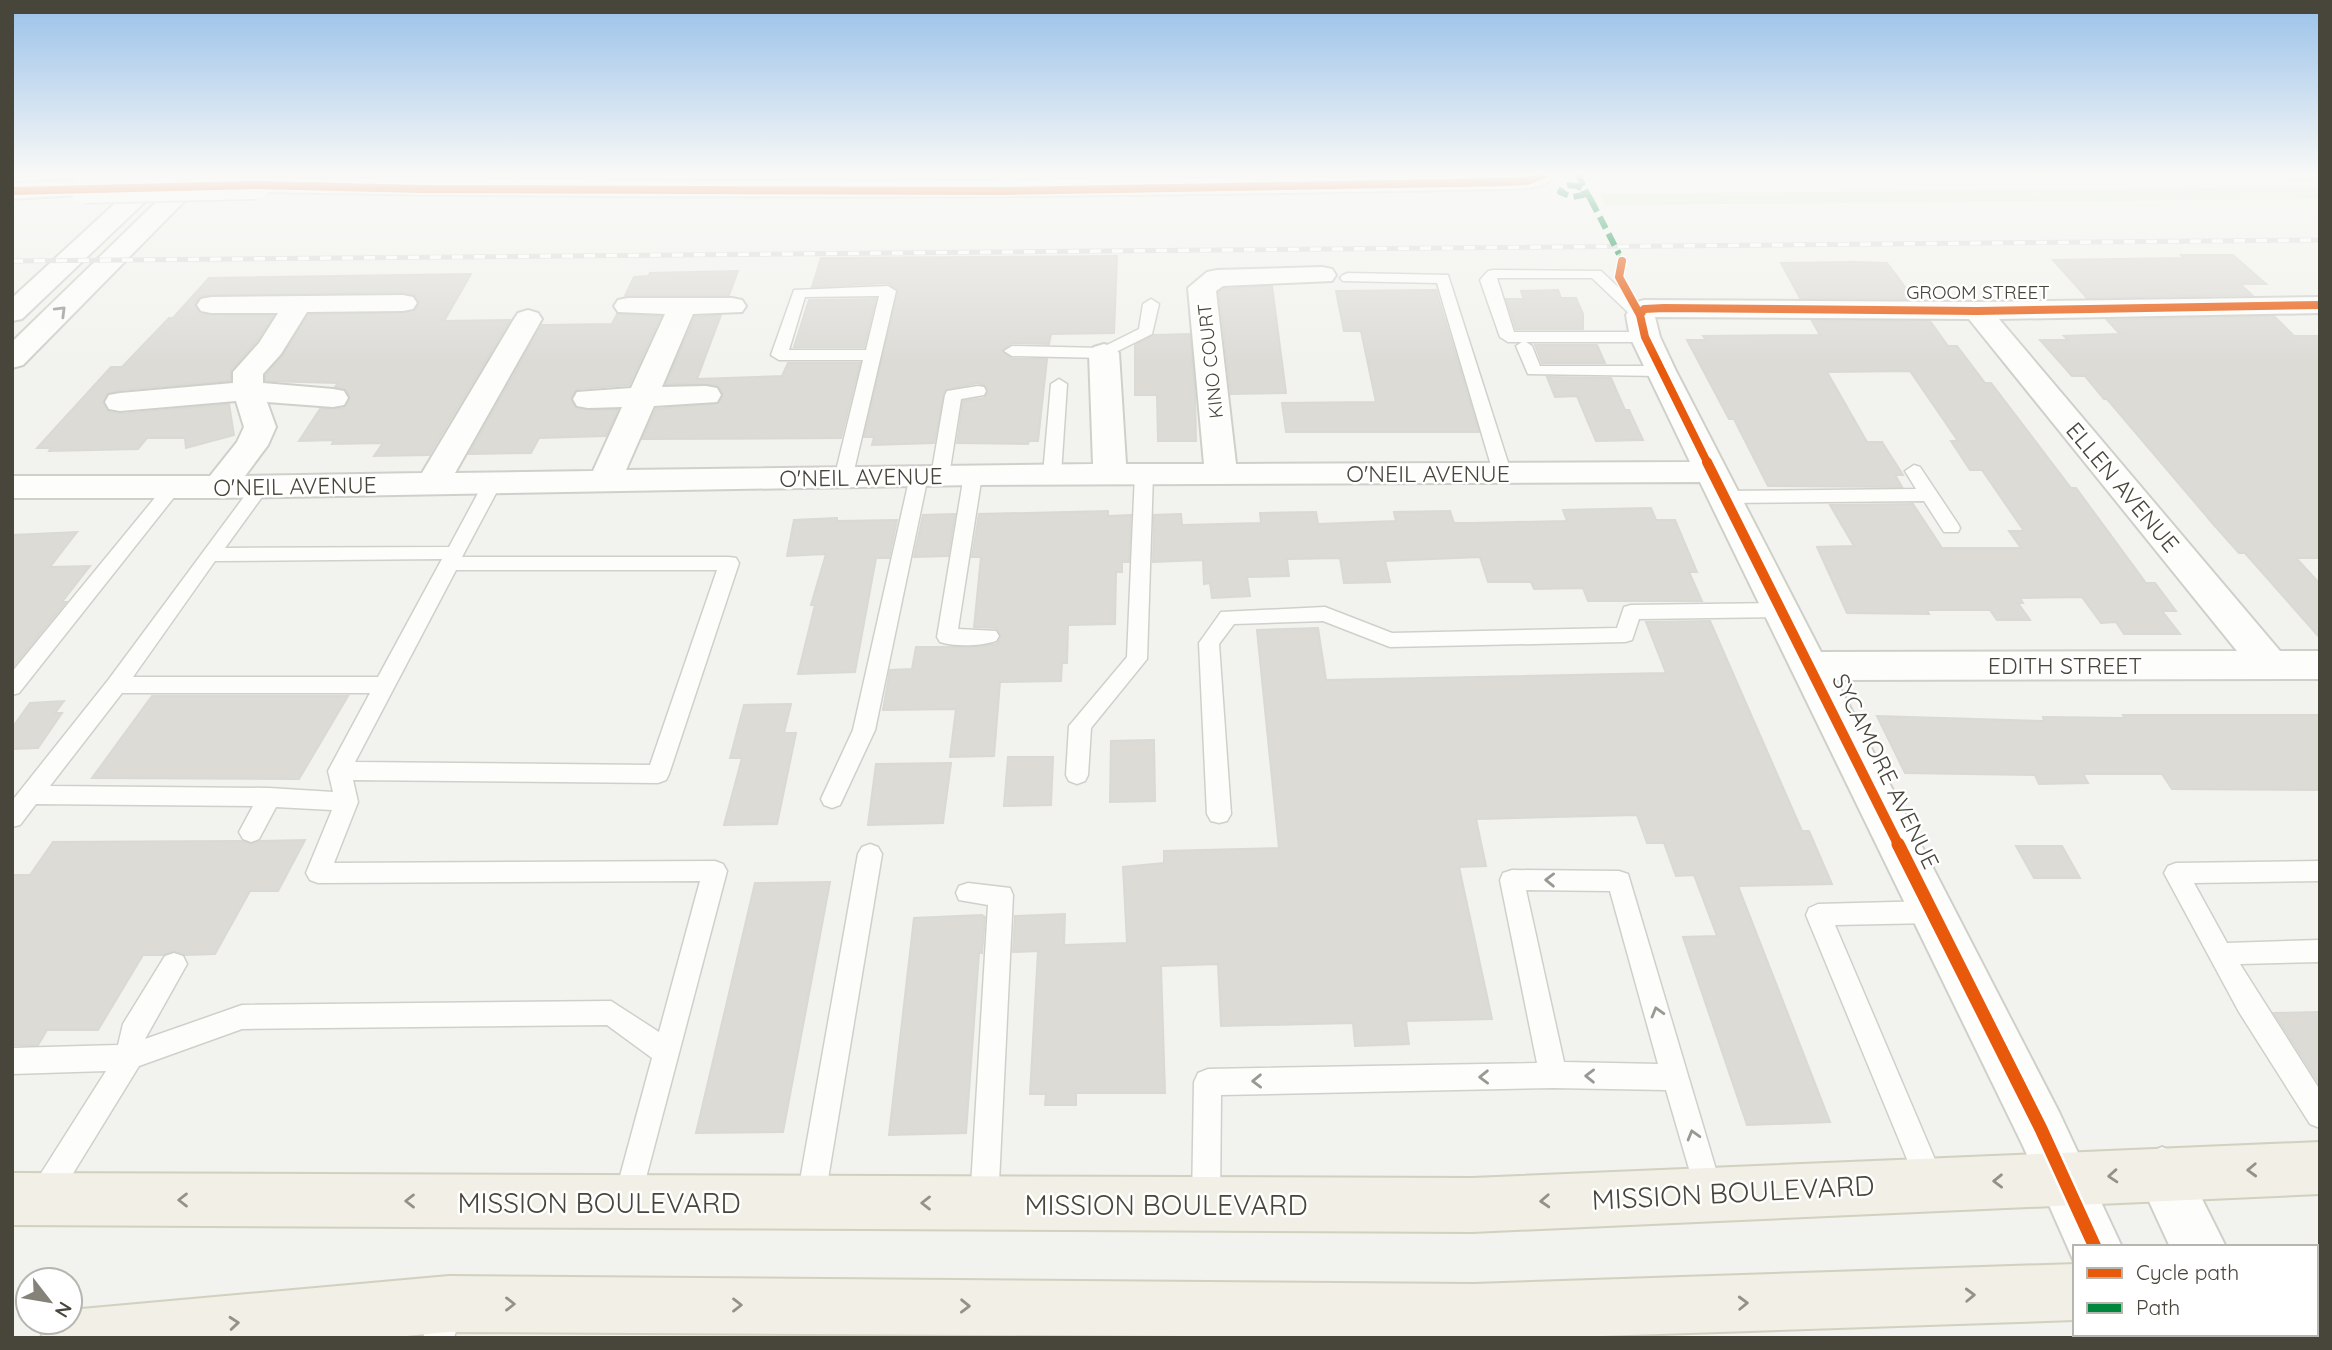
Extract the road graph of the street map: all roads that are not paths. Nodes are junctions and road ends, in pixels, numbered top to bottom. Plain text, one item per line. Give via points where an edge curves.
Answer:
1 (94, 237) edge
2 (135, 237) edge
3 (1335, 277) joint
4 (403, 303) dead end
5 (298, 304) junction
6 (1151, 304) dead end
7 (211, 305) dead end
8 (2320, 305) edge
9 (628, 306) dead end
10 (683, 306) junction
11 (732, 306) dead end
12 (1977, 310) junction
13 (12, 313) edge
14 (528, 319) dead end
15 (1642, 326) junction
16 (1524, 346) dead end
17 (1012, 351) dead end
18 (1104, 353) junction
19 (872, 355) junction
20 (12, 359) edge
21 (1661, 371) junction
22 (1059, 384) dead end
23 (248, 391) junction
24 (978, 391) dead end
25 (706, 395) dead end
26 (641, 397) junction
27 (333, 398) dead end
28 (588, 399) dead end
29 (120, 402) dead end
30 (1914, 471) dead end
31 (1502, 472) junction
32 (1221, 473) junction
33 (1052, 474) junction
34 (1110, 474) junction
35 (1144, 474) junction
36 (972, 475) junction
37 (929, 476) junction
38 (843, 479) junction
39 (605, 480) junction
40 (493, 482) junction
41 (433, 483) junction
42 (1717, 485) junction
43 (261, 486) junction
44 (12, 487) edge
45 (173, 487) junction
46 (219, 487) junction
47 (1929, 495) junction
48 (1951, 528) dead end
49 (210, 555) junction
50 (451, 559) junction
51 (1782, 610) junction
52 (989, 636) dead end
53 (2269, 664) junction
54 (2320, 665) edge
55 (1811, 666) junction
56 (117, 685) junction
57 (383, 685) junction
58 (12, 687) edge
59 (339, 771) junction
60 (1077, 775) dead end
61 (30, 795) junction
62 (269, 797) junction
63 (832, 799) dead end
64 (347, 802) junction
65 (1219, 814) dead end
66 (12, 818) edge
67 (251, 832) dead end
68 (870, 854) dead end
69 (2320, 871) edge
70 (968, 894) dead end
71 (1932, 912) junction
72 (2320, 951) edge
73 (2220, 954) junction
74 (174, 964) dead end
75 (667, 1052) junction
76 (130, 1057) junction
77 (12, 1061) edge
78 (1553, 1075) junction
79 (1676, 1077) junction
80 (2320, 1115) edge
81 (2320, 1167) edge
82 (2162, 1173) junction
83 (2065, 1180) junction
84 (1931, 1183) junction
85 (1709, 1194) junction
86 (26, 1199) edge
87 (626, 1202) junction
88 (810, 1203) junction
89 (984, 1203) junction
90 (1206, 1204) junction
91 (2094, 1245) edge
92 (2198, 1245) edge
93 (2073, 1292) edge
94 (443, 1321) edge
95 (638, 1321) edge
96 (891, 1322) edge
97 (1571, 1323) edge
98 (1389, 1324) edge
99 (69, 1338) edge

1 - 13 street
20 -> 2 street
3 - 31 lane via 1443,278
3 - 32 street, KINO COURT via 1217,278 1202,288
4 - 5 street
5 - 7 street
5 - 23 street via 271,348 248,372
6 - 18 lane via 1146,331
8 - 12 street, GROOM STREET
9 - 10 street
10 - 11 street
10 - 26 street
12 - 15 street, GROOM STREET via 1664,308 1644,309
12 - 53 street, ELLEN AVENUE
14 - 41 street
15 - 15 lane via 1507,337 1488,279 1493,274 1596,274
15 - 21 street, SYCAMORE AVENUE
16 - 21 lane via 1534,371
17 - 18 lane
18 - 34 street
19 - 19 lane via 888,291 799,293 779,355
19 - 38 lane
21 - 42 street, SYCAMORE AVENUE
22 - 33 lane
23 - 27 street
23 - 29 street
23 - 46 street via 260,427 252,445
24 - 37 lane via 953,395
25 - 26 street
26 - 28 street
26 - 39 street
30 - 47 lane
31 - 32 street, O'NEIL AVENUE
31 - 42 street, O'NEIL AVENUE
32 - 35 street, O'NEIL AVENUE
33 - 34 street, O'NEIL AVENUE
33 - 36 street, O'NEIL AVENUE
34 - 35 street, O'NEIL AVENUE
35 - 60 lane via 1137,659 1080,726
36 - 37 street, O'NEIL AVENUE
36 - 52 lane via 947,637
37 - 38 street, O'NEIL AVENUE
37 - 63 lane via 864,730
38 - 39 street, O'NEIL AVENUE
39 - 40 street, O'NEIL AVENUE
40 - 41 street, O'NEIL AVENUE
40 - 50 lane
41 - 43 street, O'NEIL AVENUE
42 - 47 lane
42 - 51 street, SYCAMORE AVENUE
43 - 46 street, O'NEIL AVENUE
43 - 49 lane
44 - 45 street, O'NEIL AVENUE
45 - 46 street, O'NEIL AVENUE
45 - 58 lane
47 - 48 lane
49 - 50 lane
49 - 56 lane
50 - 57 lane
50 - 59 lane via 729,563 658,774
51 - 55 street, SYCAMORE AVENUE
51 - 65 lane via 1630,612 1625,635 1390,640 1325,614 1228,617 1209,643
53 - 54 street, EDITH STREET
53 - 55 street, EDITH STREET
55 - 71 street, SYCAMORE AVENUE
56 - 57 lane
56 - 61 lane
57 - 59 lane
59 - 64 lane
61 - 62 lane
61 - 66 lane
62 - 64 lane
62 - 67 lane
64 - 75 lane via 318,873 715,871
68 - 88 lane
69 - 73 lane via 2176,873
70 - 89 lane via 1000,895
71 - 83 street, SYCAMORE AVENUE
71 - 84 lane via 1818,915
72 - 73 lane
73 - 80 lane
74 - 76 lane via 132,1033
75 - 76 lane via 611,1013 597,1013 242,1017
75 - 87 lane
76 - 77 lane
76 - 86 lane
79 -> 78 lane
79 -> 78 lane via 1619,881 1512,880
78 -> 90 lane via 1208,1082
85 -> 79 lane
81 -> 82 main road, MISSION BOULEVARD
82 -> 83 main road, MISSION BOULEVARD
82 - 92 street
83 -> 84 main road, MISSION BOULEVARD
83 - 91 street, SYCAMORE AVENUE
84 - 85 main road, MISSION BOULEVARD
85 -> 90 main road, MISSION BOULEVARD via 1472,1205
87 -> 86 main road, MISSION BOULEVARD
87 - 88 main road, MISSION BOULEVARD
89 -> 88 main road, MISSION BOULEVARD
89 - 90 main road, MISSION BOULEVARD
97 -> 93 main road
94 -> 95 main road
99 -> 94 main road
95 -> 96 main road
96 -> 98 main road
97 - 98 main road via 1473,1312

